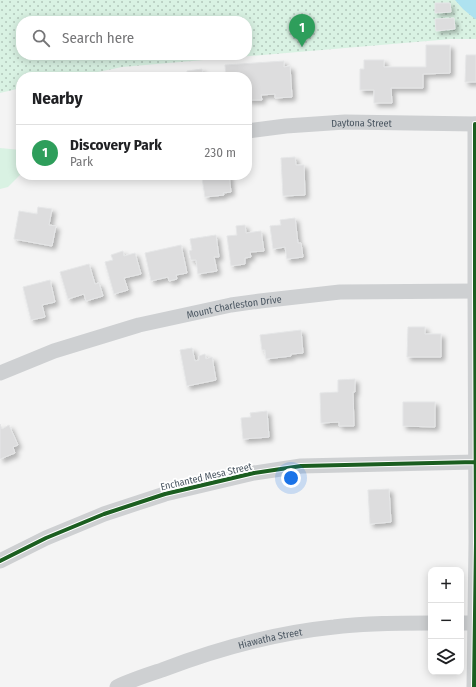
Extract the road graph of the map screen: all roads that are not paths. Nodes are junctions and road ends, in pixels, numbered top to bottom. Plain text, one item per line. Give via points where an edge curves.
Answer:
1 (476, 124) edge
2 (252, 130) edge
3 (475, 291) edge
4 (0, 373) edge
5 (476, 462) edge
6 (0, 561) edge
7 (428, 623) edge
8 (471, 623) edge
9 (117, 687) edge
10 (474, 687) edge

1 - 2 street, Daytona Street via 345,122
1 - 3 street
3 - 4 street, Mount Charleston Drive via 340,292 231,305 139,325 54,351
3 - 5 street
5 - 6 street, Enchanted Mesa Street via 301,466 254,473 165,494 104,514 46,538
5 - 8 street
7 - 9 street, Hiawatha Street via 334,627 266,638 189,660
8 - 10 street

